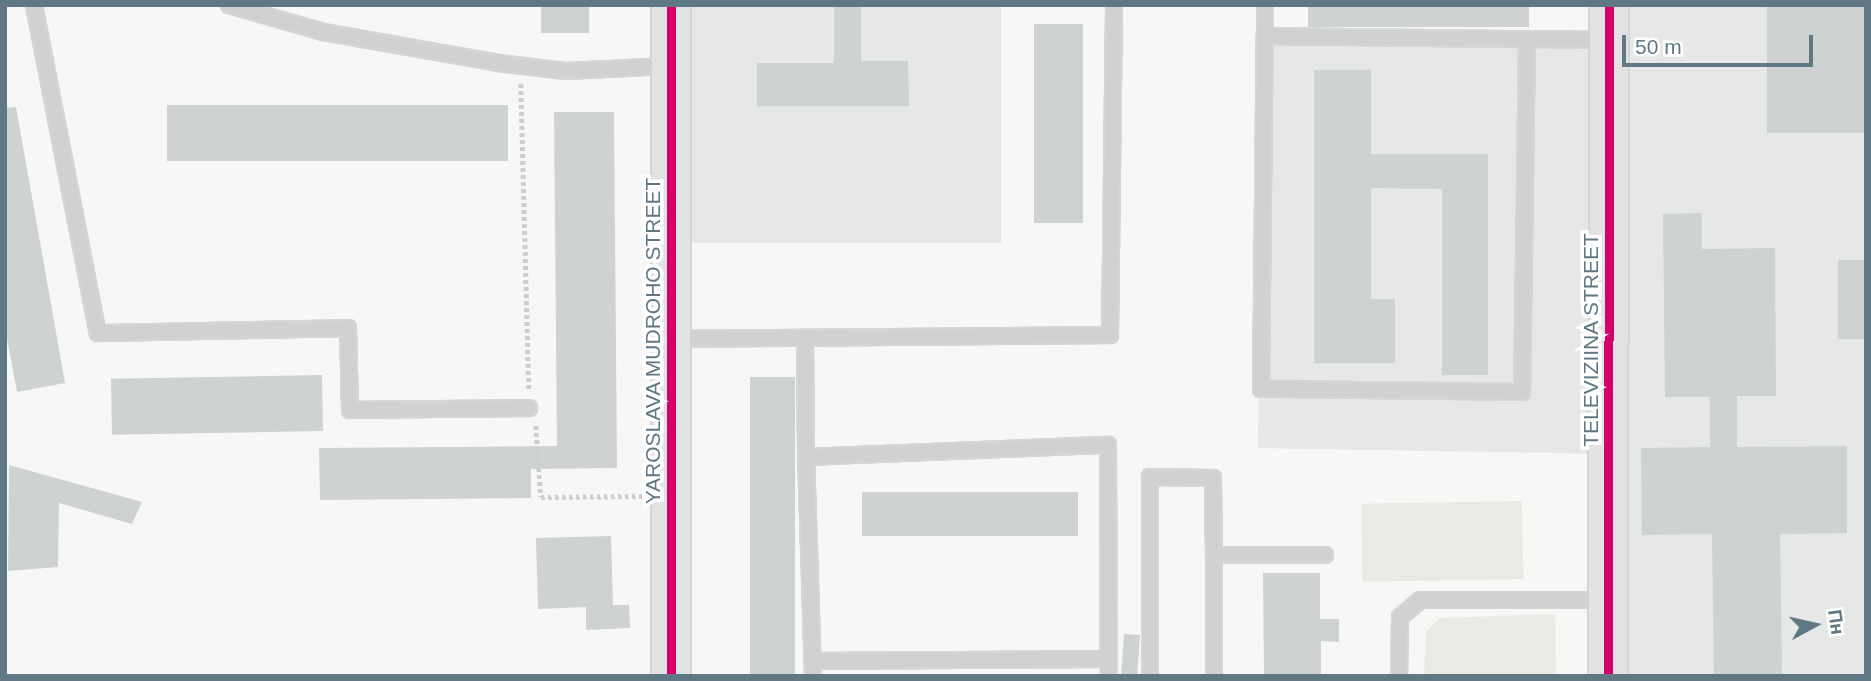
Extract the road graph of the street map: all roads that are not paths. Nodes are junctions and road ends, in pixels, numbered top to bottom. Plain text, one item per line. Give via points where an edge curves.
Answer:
1 (34, 5) edge
2 (229, 5) edge
3 (671, 5) edge
4 (1114, 5) edge
5 (1265, 5) edge
6 (1609, 23) edge
7 (1265, 36) junction
8 (1527, 39) junction
9 (671, 66) junction
10 (805, 338) junction
11 (671, 339) junction
12 (529, 408) road end
13 (807, 457) junction
14 (1214, 555) junction
15 (1325, 555) dead end
16 (1609, 600) junction
17 (1109, 659) junction
18 (813, 668) edge
19 (671, 676) edge
20 (1109, 676) edge
21 (1150, 676) edge
22 (1214, 676) edge
23 (1399, 676) edge
24 (1608, 676) edge

1 - 12 lane via 98,334 348,328 350,410
2 - 9 lane via 323,32 521,66 566,71
3 - 9 street, YAROSLAVA MUDROHO STREET
4 - 10 lane via 1110,335
5 - 7 lane
6 - 8 lane
6 - 16 street, TELEVIZIINA STREET
7 - 8 lane
7 - 8 lane via 1261,389 1522,392
9 - 11 street, YAROSLAVA MUDROHO STREET
10 - 11 lane
10 - 13 lane
11 - 19 street, YAROSLAVA MUDROHO STREET
13 - 17 lane via 1108,445
13 - 18 lane
14 - 15 lane
14 - 21 lane via 1213,478 1150,477
14 - 22 lane
16 - 23 lane via 1420,600 1400,617
16 - 24 street, TELEVIZIINA STREET
17 - 18 lane
17 - 20 lane

